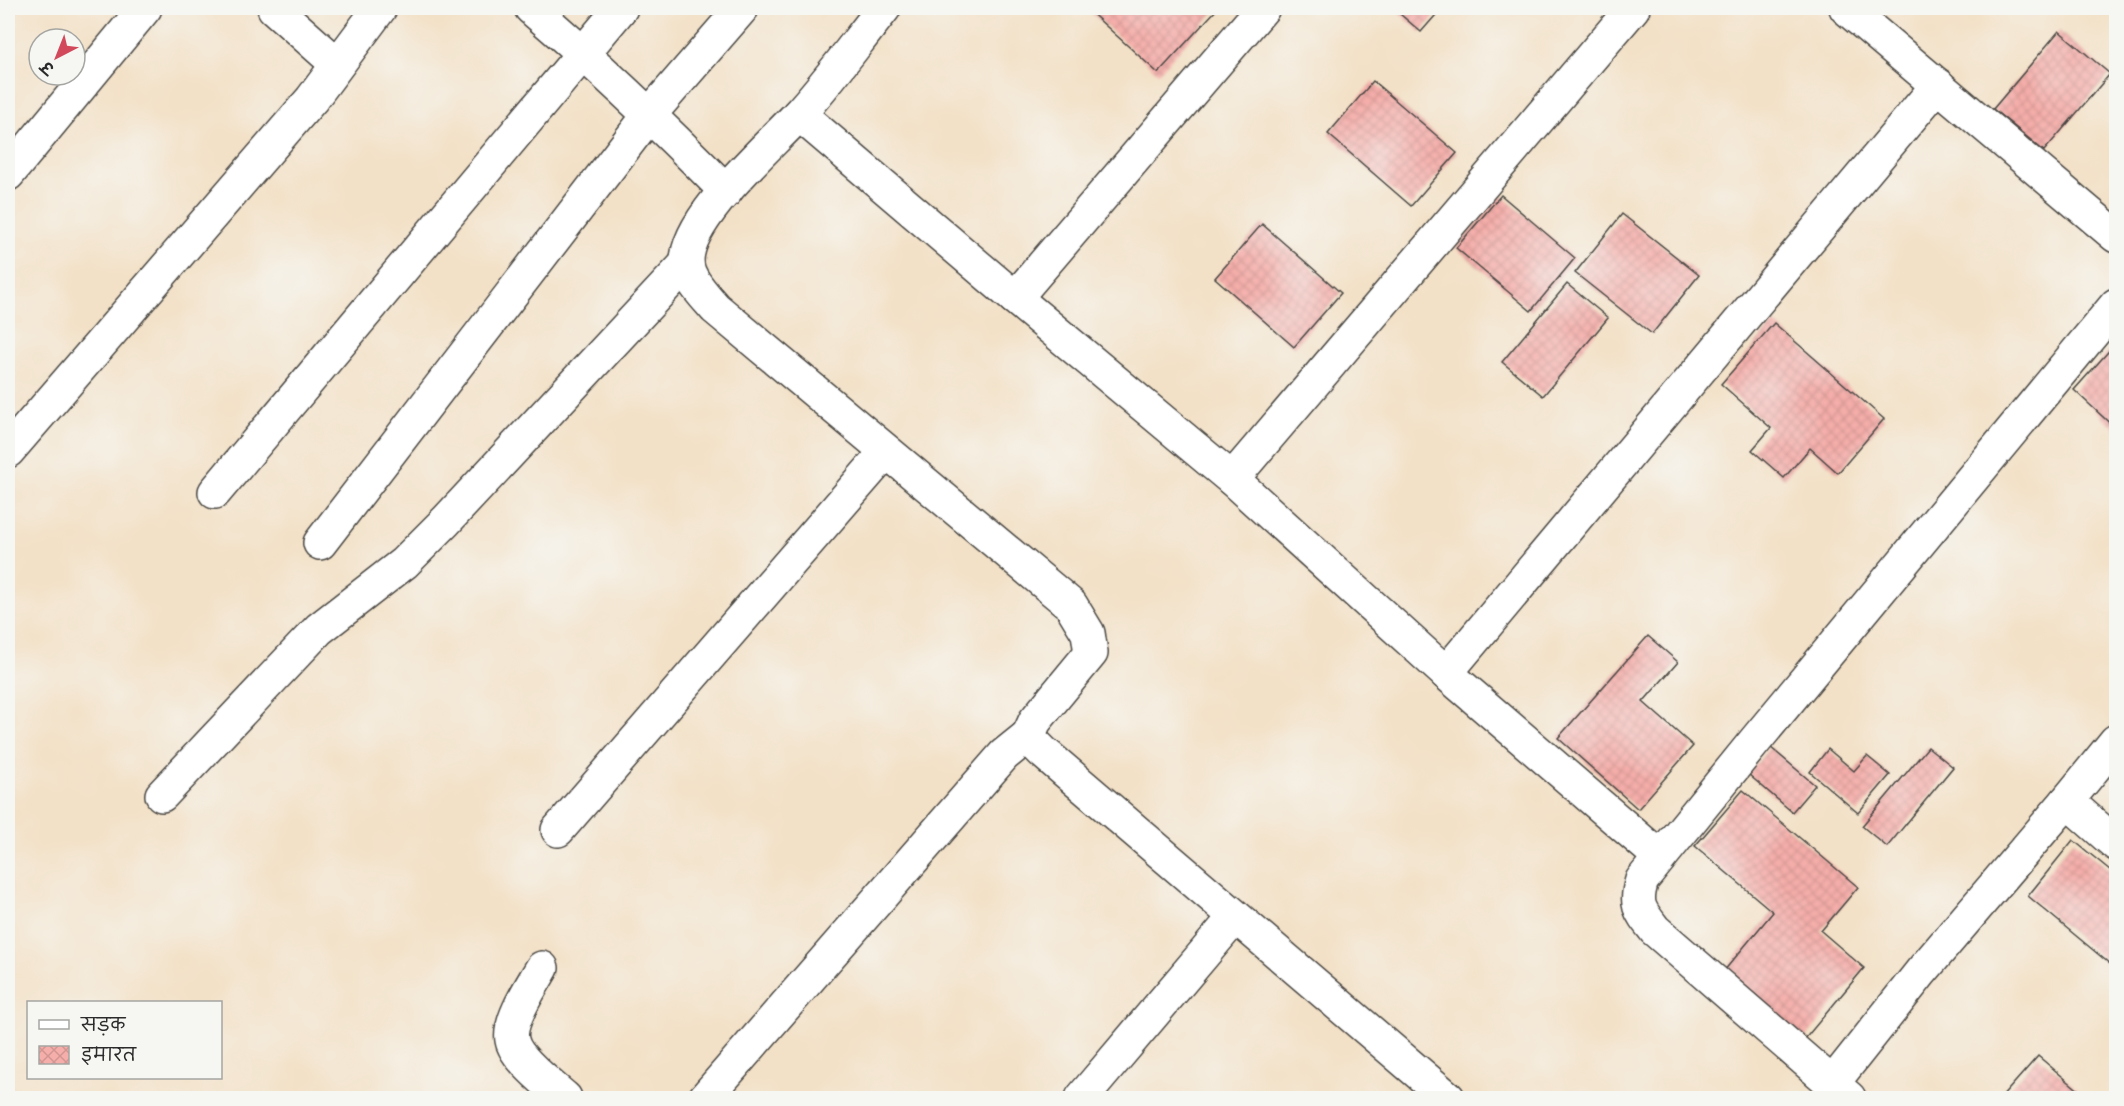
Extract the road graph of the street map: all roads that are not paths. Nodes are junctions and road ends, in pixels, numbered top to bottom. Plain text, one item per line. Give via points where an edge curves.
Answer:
1 (145, 8) edge
2 (274, 8) edge
3 (380, 8) edge
4 (531, 8) edge
5 (621, 8) edge
6 (742, 8) edge
7 (884, 8) edge
8 (1263, 8) edge
9 (1633, 8) edge
10 (1845, 8) edge
11 (583, 52) junction
12 (337, 64) junction
13 (1938, 85) junction
14 (650, 114) junction
15 (799, 114) junction
16 (8, 174) edge
17 (726, 191) junction
18 (2116, 236) edge
19 (687, 263) junction
20 (1015, 298) junction
21 (2116, 305) edge
22 (8, 451) edge
23 (886, 452) junction
24 (1232, 479) junction
25 (215, 492) dead end
26 (321, 543) dead end
27 (1446, 673) junction
28 (1030, 734) junction
29 (2116, 741) edge
30 (162, 795) dead end
31 (2067, 801) junction
32 (558, 830) dead end
33 (2116, 844) edge
34 (1660, 857) junction
35 (1235, 916) junction
36 (542, 968) dead end
37 (1840, 1091) edge
38 (565, 1098) edge
39 (705, 1098) edge
40 (1082, 1098) edge
41 (1448, 1098) edge

1 - 16 street
2 - 12 street
3 - 12 street
4 - 11 street
5 - 11 street
6 - 14 street
7 - 15 street
8 - 20 street
9 - 24 street
10 - 13 street
11 - 14 street
11 - 25 street
12 - 22 street via 312,99
13 - 18 street
13 - 27 street
14 - 17 street
14 - 26 street
15 - 17 street
15 - 20 street
17 - 19 street via 696,231
19 - 23 street via 695,284 715,308
19 - 30 street via 446,521 404,563 319,629
20 - 24 street
21 - 34 street
23 - 28 street via 1071,605 1088,633 1091,653 1035,721
23 - 32 street
24 - 27 street
27 - 34 street
28 - 35 street via 1043,752
28 - 39 street via 1004,755
29 - 31 street
31 - 33 street
31 - 37 street via 1921,972
34 - 37 street via 1642,880 1637,895 1641,912 1655,930
35 - 40 street
35 - 41 street
36 - 38 street via 516,1015 512,1040 522,1059

